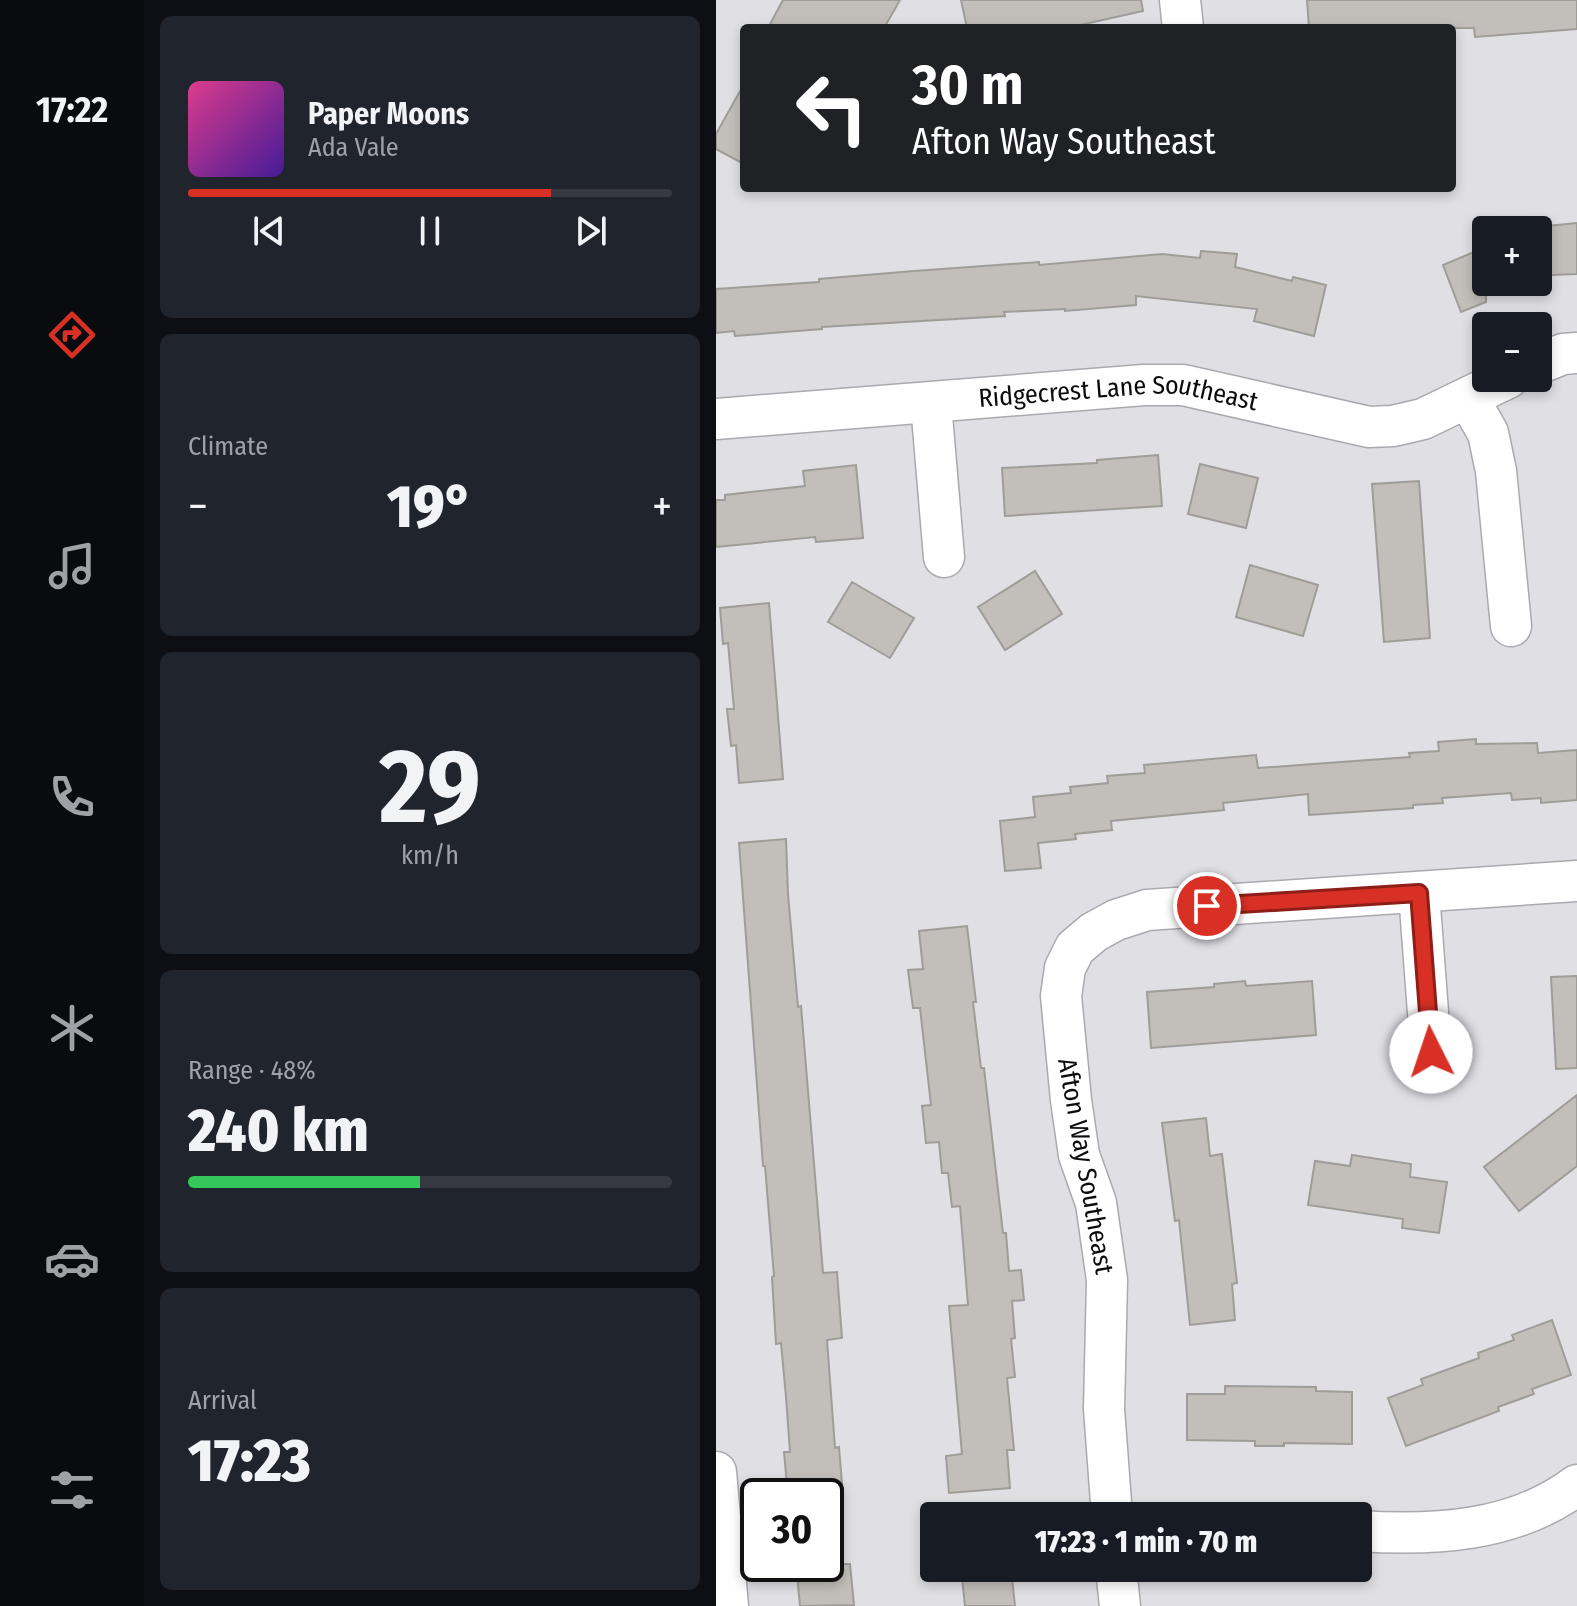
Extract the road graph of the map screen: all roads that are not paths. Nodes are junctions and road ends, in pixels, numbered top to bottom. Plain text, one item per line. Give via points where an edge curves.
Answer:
1 (1180, 0) edge
2 (1183, 24) edge
3 (1577, 353) edge
4 (1552, 358) edge
5 (1480, 392) edge
6 (1468, 398) junction
7 (931, 404) junction
8 (716, 419) edge
9 (944, 557) dead end
10 (1511, 626) dead end
11 (1577, 881) edge
12 (1419, 893) junction
13 (1431, 1052) dead end
14 (716, 1472) edge
15 (1577, 1485) edge
16 (1111, 1502) edge
17 (1372, 1532) edge
18 (1117, 1582) edge
19 (728, 1606) edge
20 (1120, 1606) edge

1 - 2 street
3 - 4 street
5 - 6 street, Ridgecrest Lane Southeast
6 - 7 street, Ridgecrest Lane Southeast via 1423,419 1369,427 1183,385
6 - 10 street via 1488,433 1496,471
7 - 8 street, Ridgecrest Lane Southeast
7 - 9 street
11 - 12 street, Afton Way Southeast
12 - 13 street
12 - 16 street, Afton Way Southeast via 1147,910 1116,920 1075,948 1061,996 1079,1155 1096,1203 1107,1280 1104,1409
14 - 19 street
15 - 17 street via 1514,1518 1465,1529
18 - 20 street

